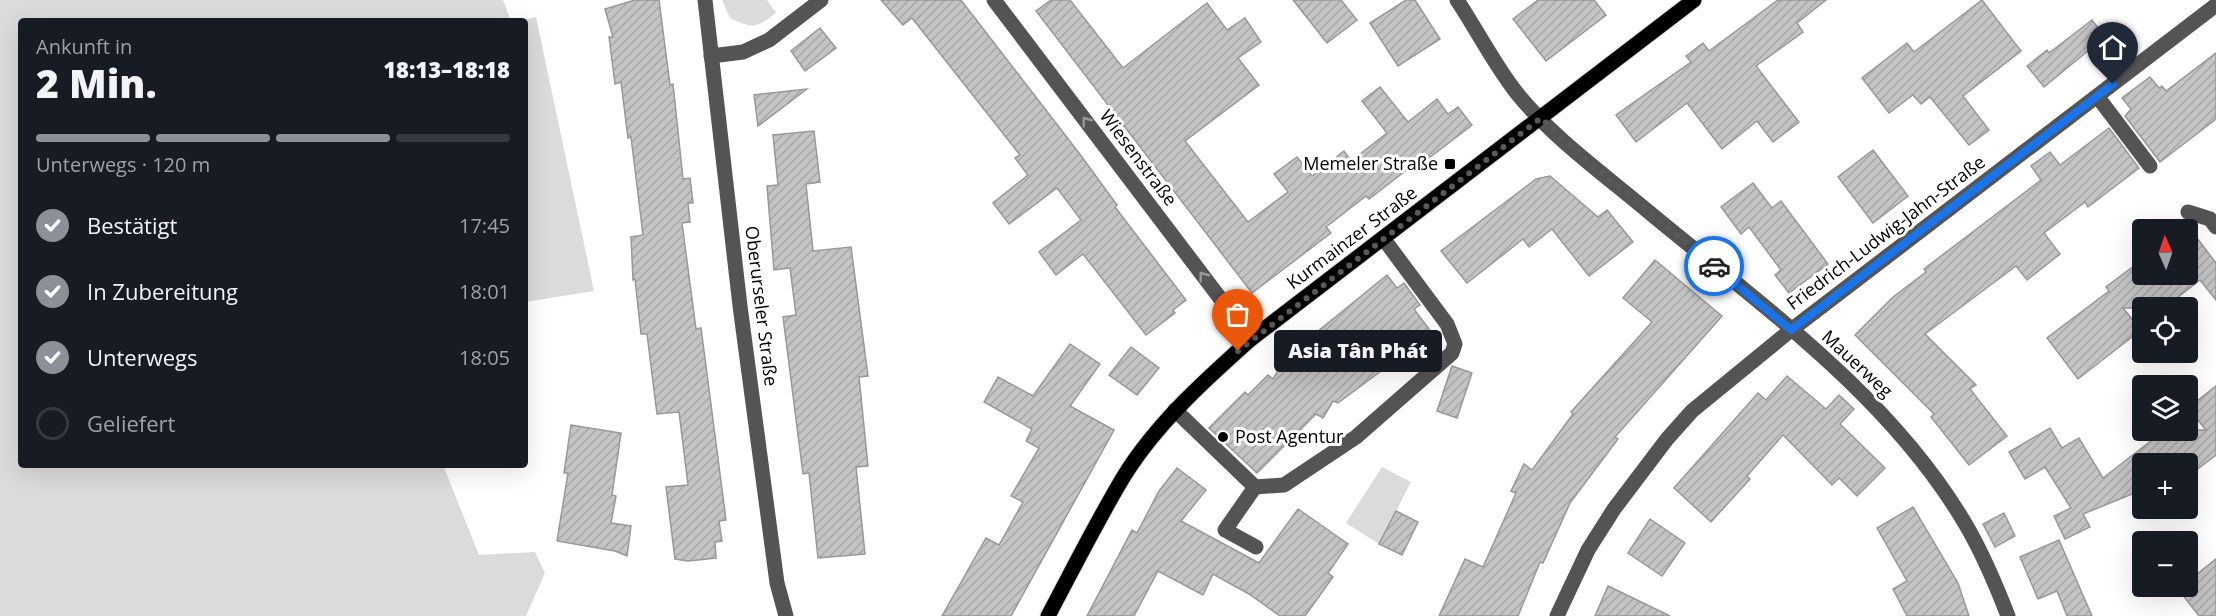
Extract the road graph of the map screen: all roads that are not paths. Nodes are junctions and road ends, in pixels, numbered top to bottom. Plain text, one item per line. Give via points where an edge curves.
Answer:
1 (705, 0) edge
2 (821, 0) edge
3 (994, 0) edge
4 (1457, 0) edge
5 (1694, 0) edge
6 (2216, 5) edge
7 (711, 56) junction
8 (2097, 96) junction
9 (1541, 118) junction
10 (2150, 166) dead end
11 (2188, 212) dead end
12 (2216, 227) edge
13 (1383, 238) junction
14 (1791, 330) junction
15 (1251, 339) junction
16 (1175, 410) junction
17 (1255, 487) junction
18 (1256, 547) dead end
19 (786, 616) edge
20 (1048, 616) edge
21 (1557, 616) edge
22 (2008, 616) edge

1 - 7 street, Oberurseler Straße
2 - 7 street via 769,40 743,52
15 -> 3 street, Wiesenstraße
4 - 9 street via 1516,92
5 - 9 main road, Kurmainzer Straße
6 - 8 street, Friedrich-Ludwig-Jahn-Straße
7 - 19 street, Oberurseler Straße via 777,583
8 - 10 street
8 - 14 street, Friedrich-Ludwig-Jahn-Straße
9 - 13 main road, Kurmainzer Straße
9 - 14 street, Mauerweg
11 - 12 street via 2210,219
13 - 15 main road, Kurmainzer Straße
13 - 17 street via 1448,324 1455,344 1452,353 1356,437 1284,485
14 - 21 street, Friedrich-Ludwig-Jahn-Straße via 1692,411 1667,439 1588,550
14 - 22 street, Mauerweg via 1831,363 1916,452 1966,525
15 - 16 main road, Kurmainzer Straße
16 - 17 street
16 - 20 main road, Kurmainzer Straße via 1125,474
17 - 18 street via 1225,530

